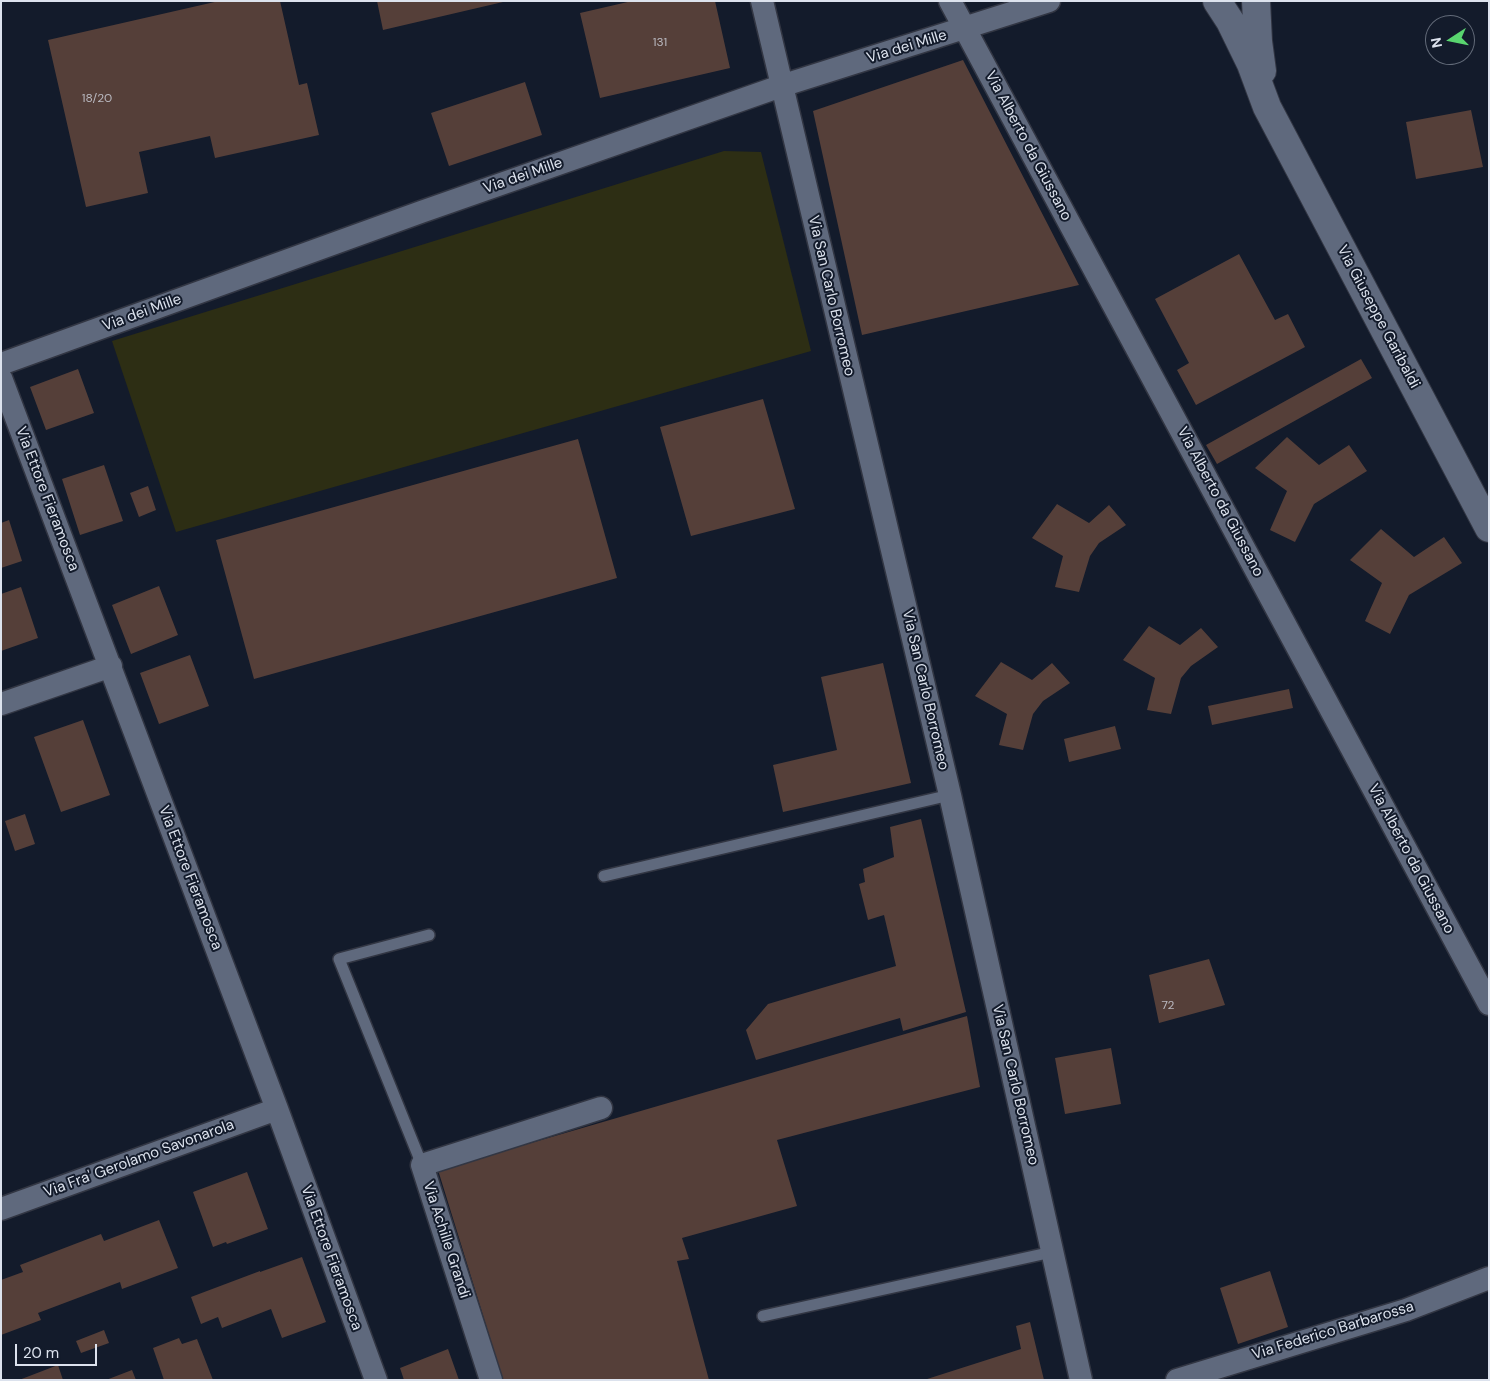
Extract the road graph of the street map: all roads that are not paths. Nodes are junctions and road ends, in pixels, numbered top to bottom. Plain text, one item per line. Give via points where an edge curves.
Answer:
1 (762, 1) edge
2 (950, 1) edge
3 (1049, 1) edge
4 (1217, 1) edge
5 (1256, 1) edge
6 (965, 29) junction
7 (781, 86) junction
8 (1267, 107) junction
9 (1, 364) edge
10 (1, 378) edge
11 (1489, 528) edge
12 (111, 666) junction
13 (1, 704) edge
14 (950, 795) junction
15 (604, 876) dead end
16 (429, 935) dead end
17 (1489, 1004) edge
18 (601, 1108) dead end
19 (277, 1109) junction
20 (422, 1165) junction
21 (1, 1209) edge
22 (1052, 1252) junction
23 (1489, 1278) edge
24 (763, 1316) dead end
25 (376, 1380) edge
26 (491, 1380) edge
27 (1081, 1380) edge
28 (1177, 1380) edge

1 - 7 street, Via San Carlo Borromeo
2 - 6 street, Via Alberto da Giussano
3 - 6 street, Via dei Mille
4 - 8 street, Via Giuseppe Garibaldi via 1251,64
5 - 8 street, Via Giuseppe Garibaldi
6 - 7 street, Via dei Mille
6 - 17 street, Via Alberto da Giussano
7 - 9 street, Via dei Mille
7 - 14 street, Via San Carlo Borromeo
8 - 11 street, Via Giuseppe Garibaldi
10 - 12 street, Via Ettore Fieramosca
12 - 13 street
12 - 19 street, Via Ettore Fieramosca
14 - 15 lane
14 - 22 street, Via San Carlo Borromeo
16 - 20 lane via 339,959
18 - 20 street, Via Achille Grandi
19 - 21 street, Via Fra' Gerolamo Savonarola
19 - 25 street, Via Ettore Fieramosca
20 - 26 street, Via Achille Grandi
22 - 24 lane
22 - 27 street, Via San Carlo Borromeo
23 - 28 street, Via Federico Barbarossa via 1406,1310

